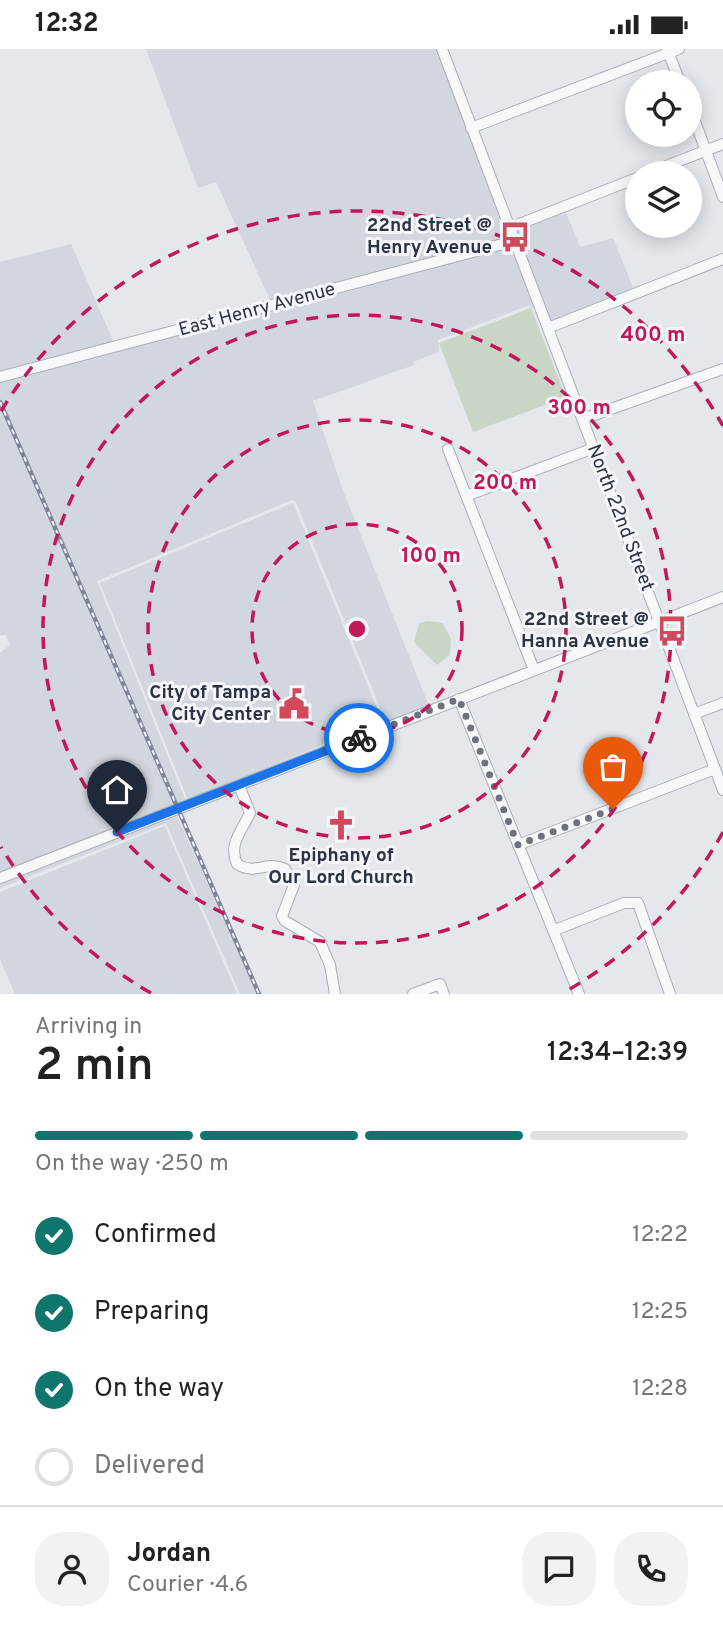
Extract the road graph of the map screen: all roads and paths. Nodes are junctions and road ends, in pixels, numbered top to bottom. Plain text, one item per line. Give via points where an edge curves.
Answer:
1 (442, 49) edge
2 (672, 50) edge
3 (677, 70) edge
4 (471, 128) junction
5 (702, 140) edge
6 (723, 144) edge
7 (706, 151) junction
8 (680, 161) edge
9 (625, 183) edge
10 (723, 197) edge
11 (509, 228) junction
12 (514, 241) junction
13 (723, 259) edge
14 (548, 328) junction
15 (723, 369) edge
16 (0, 377) edge
17 (583, 419) junction
18 (594, 448) junction
19 (448, 449) dead end
20 (466, 496) junction
21 (723, 597) edge
22 (659, 621) junction
23 (534, 670) junction
24 (459, 699) junction
25 (723, 703) edge
26 (694, 714) junction
27 (715, 769) junction
28 (239, 785) junction
29 (723, 790) edge
30 (518, 845) junction
31 (0, 878) edge
32 (555, 930) junction
33 (335, 994) edge
34 (413, 994) edge
35 (444, 994) edge
36 (579, 994) edge
37 (670, 994) edge

1 - 4 street, North 22nd Street
2 - 3 street
2 - 4 street
4 - 11 street, North 22nd Street
5 - 7 street
6 - 7 street
7 - 8 street
7 - 10 street
9 - 11 street
11 - 12 street, North 22nd Street
12 - 14 street, North 22nd Street
12 - 16 street, East Henry Avenue
13 - 14 street
14 - 17 street, North 22nd Street
15 - 17 street
17 - 18 street, North 22nd Street
18 - 20 street
18 - 22 street, North 22nd Street
19 - 20 street
20 - 23 street
21 - 22 street
22 - 23 street
22 - 26 street, North 22nd Street
23 - 24 street
24 - 28 street
24 - 30 street
25 - 26 street
26 - 27 street, North 22nd Street
27 - 29 street, North 22nd Street
27 - 30 street
28 - 31 street
28 - 33 street via 250,813 234,841 237,864 252,871 273,866 285,869 294,885 282,916 320,941
30 - 32 street
32 - 36 street
32 - 37 street via 624,903 638,903
34 - 35 street via 440,984

